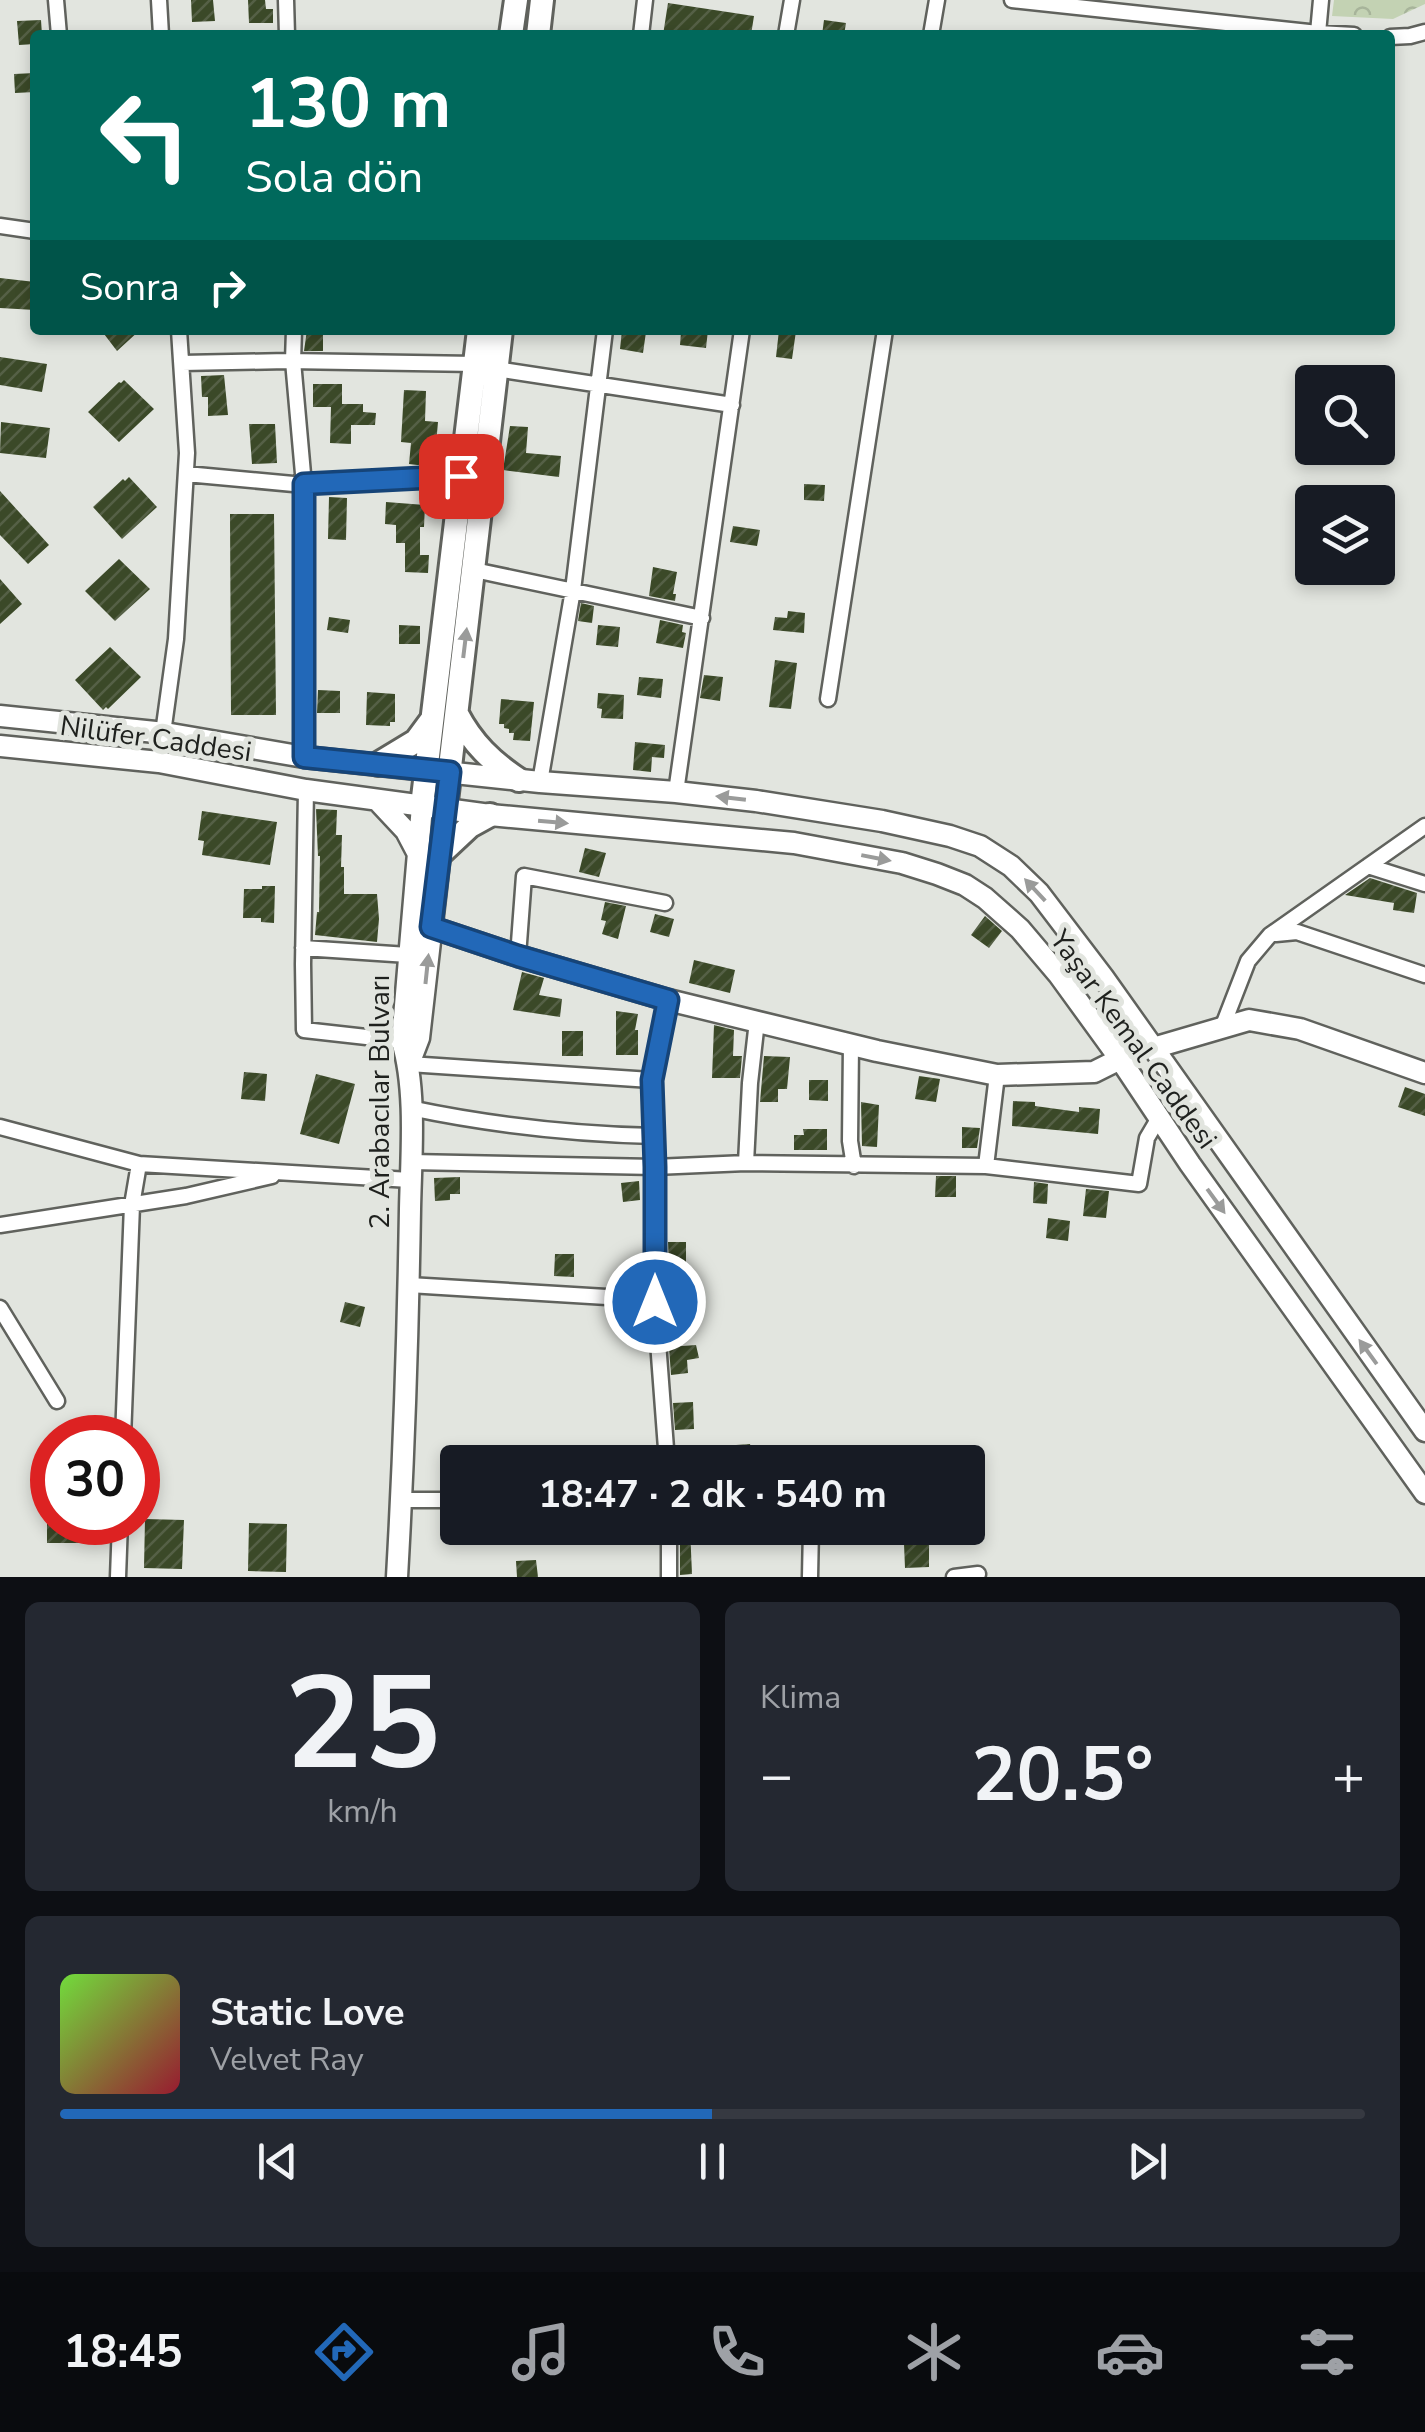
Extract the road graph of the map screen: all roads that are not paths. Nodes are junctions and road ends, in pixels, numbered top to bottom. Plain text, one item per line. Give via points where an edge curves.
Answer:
1 (56, 0) edge
2 (158, 0) edge
3 (286, 0) edge
4 (516, 0) edge
5 (542, 0) edge
6 (645, 0) edge
7 (792, 0) edge
8 (937, 0) edge
9 (1012, 0) edge
10 (1192, 0) edge
11 (1321, 0) edge
12 (1065, 3) edge
13 (1190, 19) junction
14 (59, 30) edge
15 (161, 30) edge
16 (287, 30) edge
17 (513, 30) edge
18 (539, 30) edge
19 (642, 30) edge
20 (787, 30) edge
21 (932, 30) edge
22 (1291, 30) edge
23 (1318, 30) edge
24 (1425, 32) edge
25 (1395, 36) edge
26 (0, 226) edge
27 (30, 230) edge
28 (179, 335) edge
29 (294, 335) edge
30 (480, 335) edge
31 (499, 335) edge
32 (604, 335) edge
33 (741, 335) edge
34 (884, 335) edge
35 (293, 361) junction
36 (182, 363) junction
37 (486, 367) junction
38 (597, 385) junction
39 (732, 405) junction
40 (186, 474) junction
41 (461, 476) junction
42 (304, 484) junction
43 (479, 570) dead end
44 (573, 590) junction
45 (702, 618) junction
46 (828, 698) dead end
47 (456, 714) junction
48 (0, 716) edge
49 (432, 719) junction
50 (165, 732) junction
51 (0, 746) edge
52 (304, 757) junction
53 (159, 762) junction
54 (378, 764) junction
55 (426, 770) junction
56 (450, 772) junction
57 (530, 781) junction
58 (306, 790) junction
59 (676, 792) junction
60 (376, 799) junction
61 (433, 808) junction
62 (490, 815) junction
63 (1425, 826) edge
64 (428, 853) junction
65 (1368, 866) junction
66 (1425, 884) edge
67 (665, 903) dead end
68 (431, 927) junction
69 (1270, 935) junction
70 (303, 948) junction
71 (408, 955) junction
72 (518, 956) junction
73 (1425, 975) edge
74 (668, 1000) junction
75 (757, 1021) junction
76 (1222, 1028) junction
77 (402, 1041) junction
78 (850, 1044) junction
79 (1153, 1048) junction
80 (1120, 1059) junction
81 (409, 1064) junction
82 (1425, 1074) edge
83 (996, 1075) junction
84 (652, 1080) junction
85 (410, 1108) junction
86 (1160, 1116) junction
87 (0, 1126) edge
88 (654, 1136) junction
89 (139, 1164) junction
90 (746, 1164) junction
91 (854, 1166) junction
92 (986, 1166) junction
93 (655, 1167) junction
94 (411, 1171) junction
95 (288, 1172) junction
96 (132, 1204) junction
97 (0, 1225) edge
98 (409, 1285) junction
99 (655, 1302) junction
100 (0, 1308) edge
101 (58, 1400) dead end
102 (125, 1415) edge
103 (1425, 1431) edge
104 (665, 1445) edge
105 (1425, 1493) edge
106 (402, 1500) junction
107 (440, 1500) edge
108 (119, 1545) edge
109 (669, 1545) edge
110 (811, 1545) edge
111 (978, 1574) dead end
112 (118, 1577) edge
113 (397, 1577) edge
114 (669, 1577) edge
115 (810, 1577) edge
116 (954, 1577) edge

1 - 14 street
2 - 15 street
3 - 16 street
4 - 17 main road
5 - 18 main road
6 - 19 street
7 - 20 street
8 - 21 street
9 - 12 street
10 - 13 street
11 - 23 street
12 - 13 street
13 - 22 street
24 - 25 street
26 - 27 street
28 - 36 street
29 - 35 street
30 - 37 main road
31 - 37 main road
32 - 38 street
33 - 39 street
34 - 46 street
35 - 36 street
35 - 37 street
35 - 42 street
36 - 40 street
37 - 38 street
37 - 41 main road
47 -> 37 main road
38 - 39 street
38 - 44 street
39 - 45 street
40 - 42 street
40 - 50 street
41 - 42 street
41 - 49 main road
42 - 52 street
43 - 44 street
44 - 45 street
44 - 57 street
45 - 59 street
47 - 56 main road
47 - 57 main road via 497,766
48 - 50 street, Yaşar Kemal Caddesi
49 - 54 main road via 416,741
49 - 55 main road
50 - 52 street, Yaşar Kemal Caddesi
50 - 53 street
51 - 53 street, Nilüfer Caddesi
52 - 54 street, Yaşar Kemal Caddesi
53 - 58 street, Nilüfer Caddesi
54 - 55 street, Yaşar Kemal Caddesi
55 - 56 street, Yaşar Kemal Caddesi
55 - 61 main road
56 - 57 street, Yaşar Kemal Caddesi
56 - 61 main road
57 - 59 street, Yaşar Kemal Caddesi
58 - 60 street, Nilüfer Caddesi
58 - 70 street
79 -> 59 street, Yaşar Kemal Caddesi via 1039,893 980,846 882,820
60 - 61 street, Nilüfer Caddesi
60 - 64 street
61 - 62 street, Yaşar Kemal Caddesi
61 - 64 street
62 - 64 main road
62 -> 80 street, Yaşar Kemal Caddesi via 794,843 937,874 985,898 1020,930
63 - 65 street
64 - 68 street
64 - 71 street, 2. Arabacılar Bulvarı
65 - 66 street
65 - 69 street
67 - 72 street via 524,876
68 - 72 street
81 -> 68 street via 419,1038
69 - 73 street via 1297,932
69 - 76 street via 1248,961
70 - 71 street
70 - 77 street via 304,1030
71 - 77 street, 2. Arabacılar Bulvarı
72 - 74 street
74 - 75 street
74 - 84 street
75 - 78 street
75 - 90 street
76 - 79 street
76 - 82 street via 1249,1020 1300,1028
77 - 81 street, 2. Arabacılar Bulvarı
78 - 83 street
78 - 91 street
103 -> 79 street, Yaşar Kemal Caddesi
80 - 83 street via 1094,1072
80 - 86 street, Yaşar Kemal Caddesi
81 - 84 street
81 - 85 street, 2. Arabacılar Bulvarı
83 - 92 street
84 - 88 street
85 - 88 street via 521,1127
85 - 94 street, 2. Arabacılar Bulvarı
86 - 92 street via 1147,1138 1139,1184
86 -> 105 street, Yaşar Kemal Caddesi
87 - 89 street
88 - 93 street
89 - 95 street
89 - 96 street
90 - 91 street
90 - 93 street
91 - 92 street
93 - 94 street
93 - 99 street
94 - 95 street
94 - 98 street, 2. Arabacılar Bulvarı
95 - 96 street
96 - 97 street
96 - 102 street
98 - 99 street
98 - 106 street, 2. Arabacılar Bulvarı
99 - 104 street
100 - 101 street
106 - 107 street
106 - 113 street, 2. Arabacılar Bulvarı
108 - 112 street
109 - 114 street
110 - 115 street
111 - 116 street

